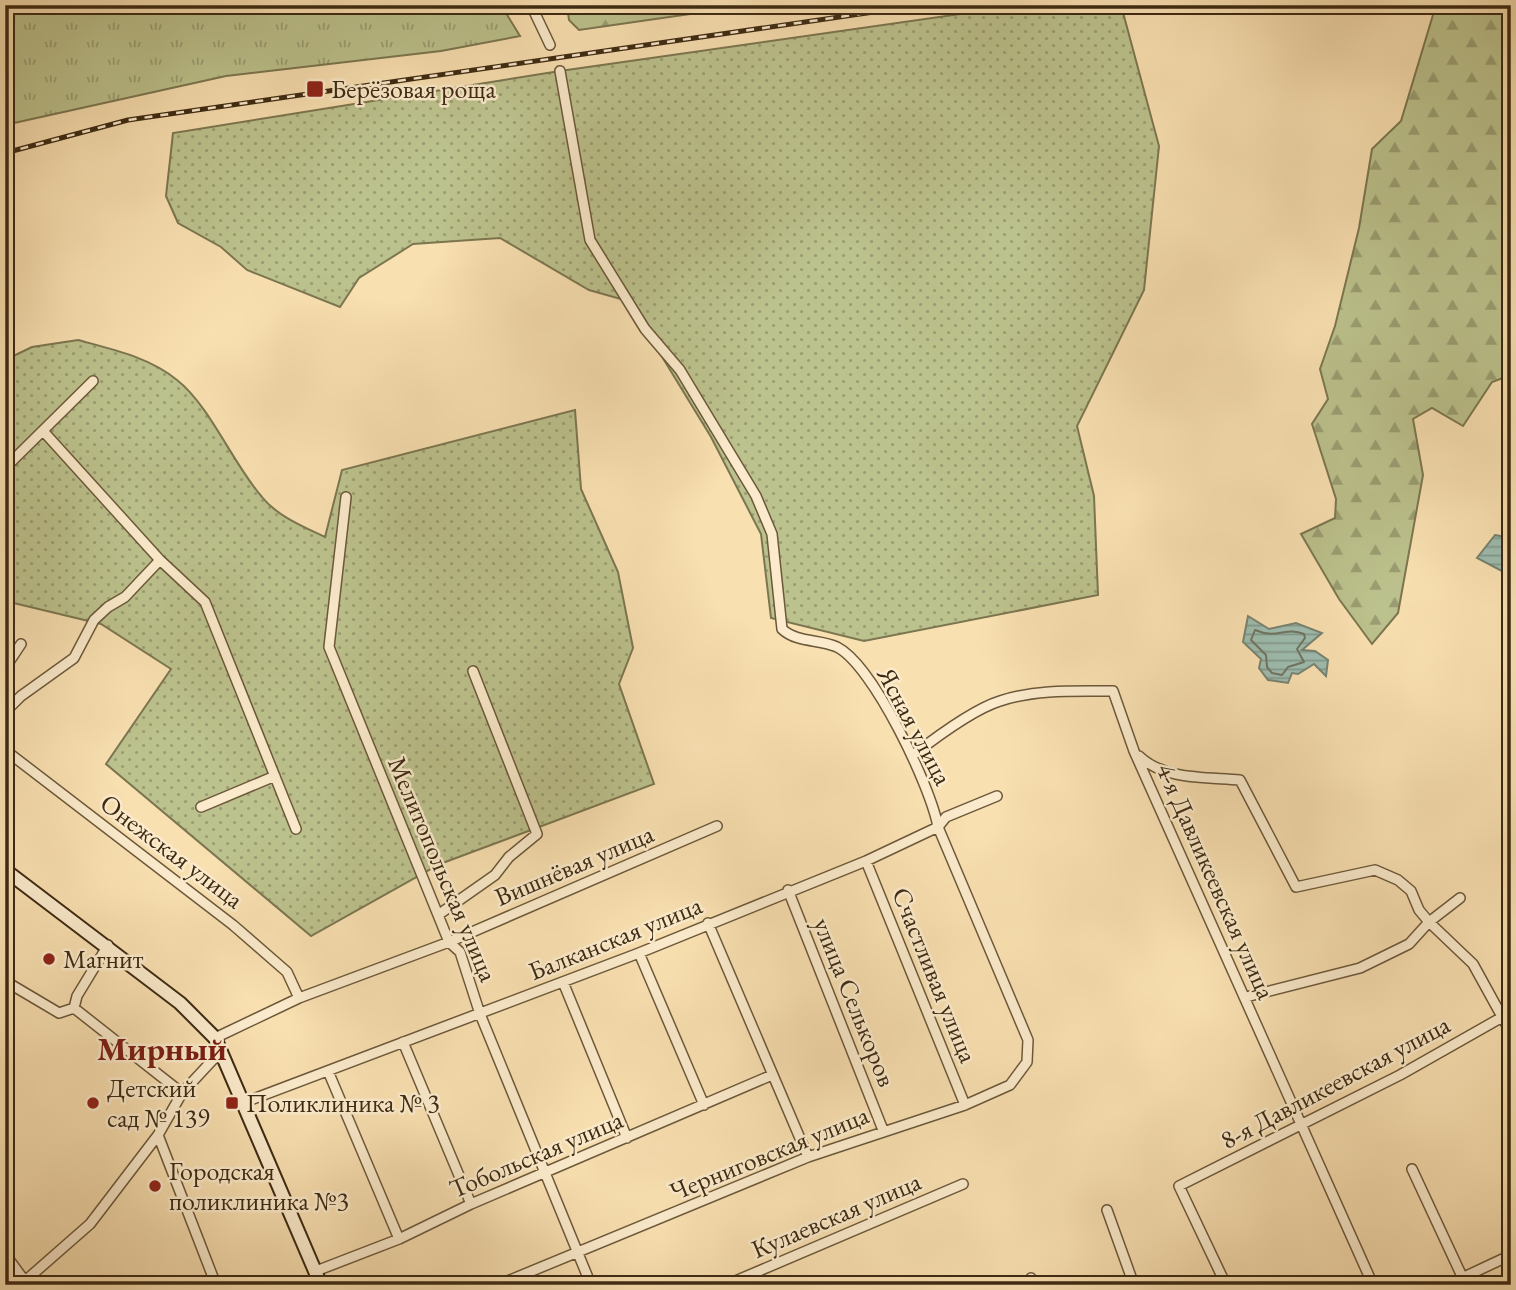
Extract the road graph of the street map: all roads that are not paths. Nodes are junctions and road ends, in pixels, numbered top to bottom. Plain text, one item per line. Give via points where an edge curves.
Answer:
1 (531, 5) edge
2 (550, 45) dead end
3 (560, 71) dead end
4 (93, 381) dead end
5 (44, 432) junction
6 (5, 468) edge
7 (346, 497) dead end
8 (160, 560) junction
9 (21, 643) dead end
10 (5, 668) edge
11 (473, 671) dead end
12 (5, 712) edge
13 (5, 750) edge
14 (1134, 751) junction
15 (913, 755) junction
16 (275, 776) junction
17 (997, 796) dead end
18 (201, 807) dead end
19 (717, 825) dead end
20 (938, 827) junction
21 (296, 829) dead end
22 (866, 860) junction
23 (5, 870) edge
24 (788, 890) junction
25 (1460, 898) dead end
26 (438, 915) junction
27 (1429, 922) junction
28 (708, 923) junction
29 (449, 942) junction
30 (108, 945) junction
31 (639, 954) junction
32 (5, 981) edge
33 (564, 982) junction
34 (1246, 996) junction
35 (299, 998) junction
36 (74, 1007) junction
37 (480, 1014) junction
38 (1507, 1016) edge
39 (1511, 1033) edge
40 (215, 1038) junction
41 (1028, 1040) joint
42 (403, 1042) junction
43 (221, 1051) junction
44 (328, 1071) junction
45 (772, 1074) junction
46 (181, 1093) junction
47 (240, 1104) junction
48 (704, 1105) junction
49 (965, 1105) junction
50 (1302, 1125) junction
51 (883, 1130) junction
52 (158, 1135) junction
53 (627, 1138) junction
54 (808, 1157) junction
55 (1412, 1169) dead end
56 (546, 1174) junction
57 (963, 1184) dead end
58 (471, 1204) junction
59 (1107, 1210) dead end
60 (399, 1239) junction
61 (5, 1254) edge
62 (578, 1254) junction
63 (1511, 1255) edge
64 (316, 1271) junction
65 (1464, 1281) edge
66 (26, 1283) edge
67 (216, 1285) edge
68 (321, 1285) edge
69 (498, 1285) edge
70 (591, 1285) edge
71 (726, 1285) edge
72 (1134, 1285) edge
73 (1226, 1285) edge
74 (1373, 1285) edge
75 (1447, 1285) edge

1 - 2 street
3 - 15 street, Ясная улица via 590,240 645,329 680,370 755,496 772,534 782,629 790,636 838,648 859,667
4 - 5 street
5 - 6 street
5 - 8 street
7 - 26 street, Мелитопольская улица via 330,647
8 - 12 street via 125,597 94,620 74,658
8 - 16 street via 205,602
9 - 10 street
11 - 26 street via 537,834 485,884
13 - 35 street, Онежская улица via 233,925 287,972
14 - 15 street, 4-я Давликеевская улица via 1113,691 1050,692 999,701
14 - 27 street via 1151,768 1240,780 1296,887 1346,874 1383,872 1411,891
14 - 34 street, 4-я Давликеевская улица
15 - 20 street, Ясная улица
16 - 18 street
16 - 21 street
17 - 20 street, Балканская улица via 946,817
19 - 29 street, Вишнёвая улица
20 - 22 street, Балканская улица
20 - 41 street, Ясная улица
22 - 24 street, Балканская улица
22 - 49 street, Счастливая улица
23 - 30 street
24 - 28 street, Балканская улица
24 - 51 street, улица Селькоров
25 - 27 street
26 - 29 street, Мелитопольская улица
27 - 34 street via 1409,944 1360,968
27 - 38 street via 1473,964
28 - 31 street, Балканская улица
28 - 45 street
29 - 35 street, Вишнёвая улица
29 - 37 street, Мелитопольская улица via 460,952
30 - 36 street
30 - 40 street
31 - 33 street, Балканская улица
31 - 48 street
32 - 36 street via 59,1013
33 - 37 street, Балканская улица
33 - 53 street
34 - 50 street, 4-я Давликеевская улица
35 - 40 street, Вишнёвая улица
36 - 46 street
37 - 42 street, Балканская улица
37 - 56 street, Мелитопольская улица
38 - 39 street
38 - 50 street, 8-я Давликеевская улица
40 - 43 street
41 - 49 street, Черниговская улица via 1027,1062 1010,1086
42 - 44 street, Балканская улица
42 - 58 street
43 - 46 street
43 - 47 street
44 - 47 street, Балканская улица
44 - 60 street
45 - 48 street, Тобольская улица
45 - 54 street
46 - 52 street
47 - 64 street
48 - 53 street, Тобольская улица
49 - 51 street, Черниговская улица
50 - 73 street, 8-я Давликеевская улица via 1179,1186
50 - 74 street, 4-я Давликеевская улица
51 - 54 street, Черниговская улица
52 - 66 street via 90,1224
52 - 67 street
53 - 56 street, Тобольская улица
54 - 62 street, Черниговская улица
55 - 65 street
56 - 58 street, Тобольская улица
56 - 62 street, Мелитопольская улица
57 - 71 street, Кулаевская улица
58 - 60 street, Тобольская улица
59 - 72 street
60 - 64 street, Тобольская улица
61 - 66 street
62 - 69 street, Черниговская улица
62 - 70 street, Мелитопольская улица
63 - 65 street
64 - 68 street
65 - 75 street

